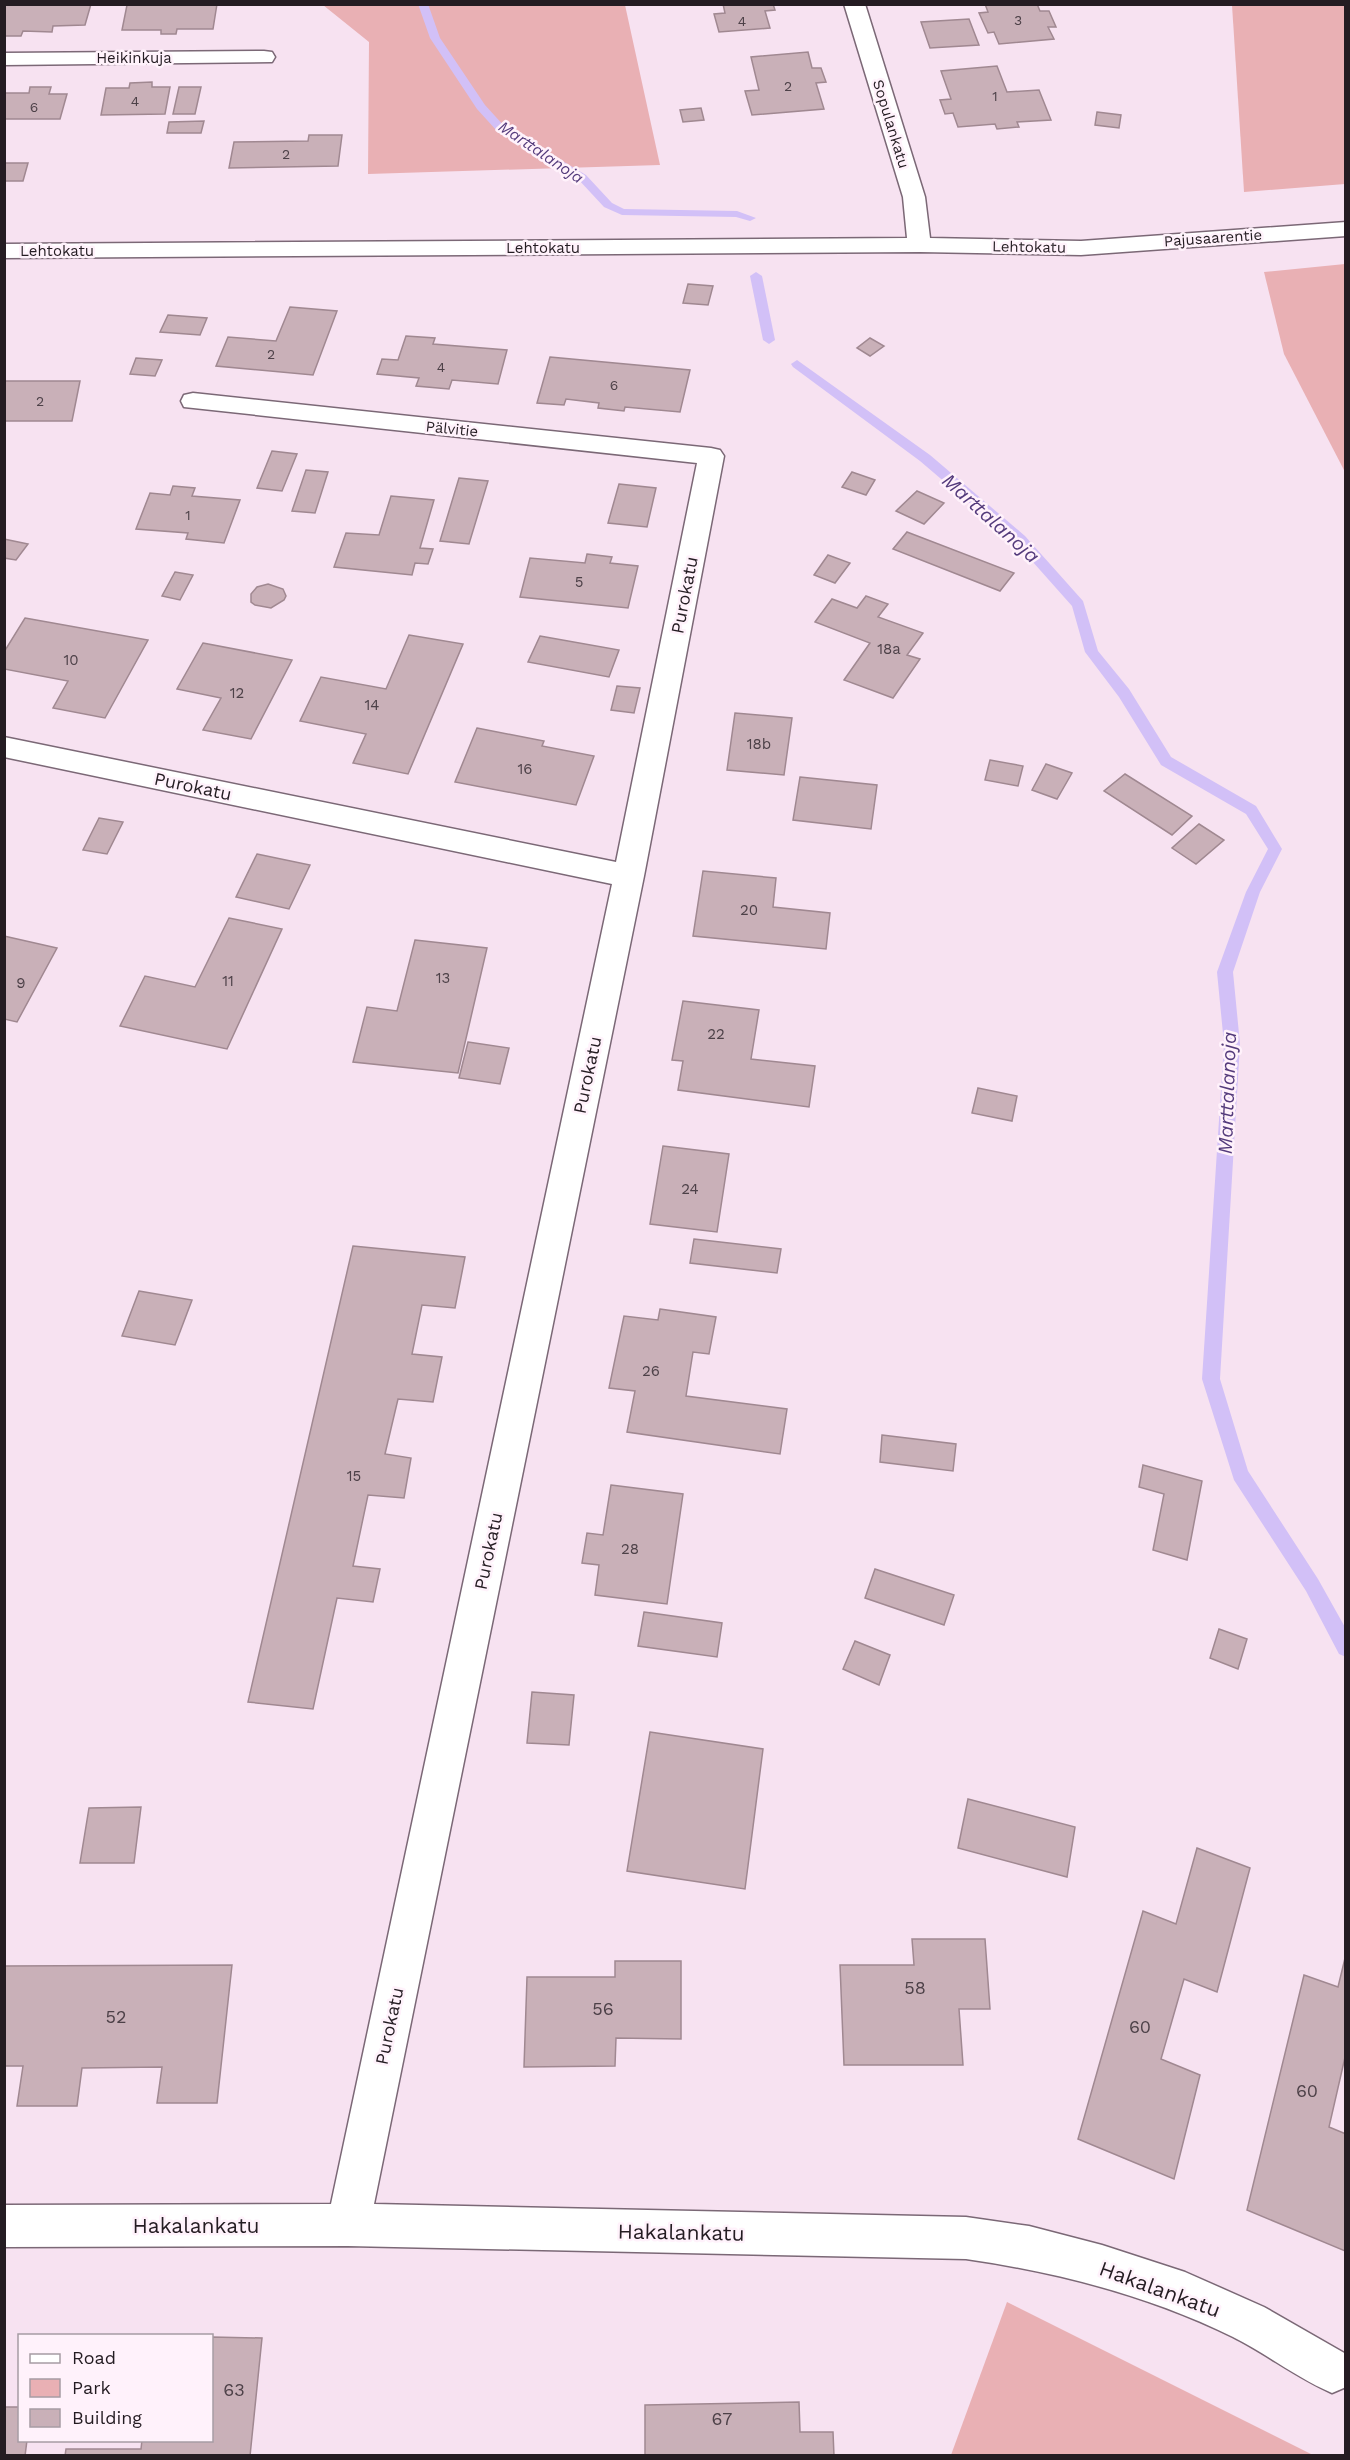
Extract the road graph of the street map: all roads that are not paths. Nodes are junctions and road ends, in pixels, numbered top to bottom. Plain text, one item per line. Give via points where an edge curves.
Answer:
1 (854, 4) edge
2 (264, 57) dead end
3 (4, 58) edge
4 (1346, 229) edge
5 (920, 245) junction
6 (1081, 248) joint
7 (4, 251) edge
8 (193, 401) dead end
9 (711, 456) joint
10 (4, 747) edge
11 (628, 876) junction
12 (348, 2225) junction
13 (4, 2226) edge
14 (1332, 2371) dead end

1 - 5 street, Sopulankatu via 914,197
2 - 3 street, Heikinkuja
4 - 6 street, Pajusaarentie
5 - 6 street, Lehtokatu
5 - 7 street, Lehtokatu
8 - 9 street, Pälvitie
9 - 11 street, Purokatu
10 - 11 street, Purokatu
11 - 12 street, Purokatu
12 - 13 street, Hakalankatu
12 - 14 street, Hakalankatu via 966,2238 1018,2246 1102,2267 1185,2294 1249,2322

